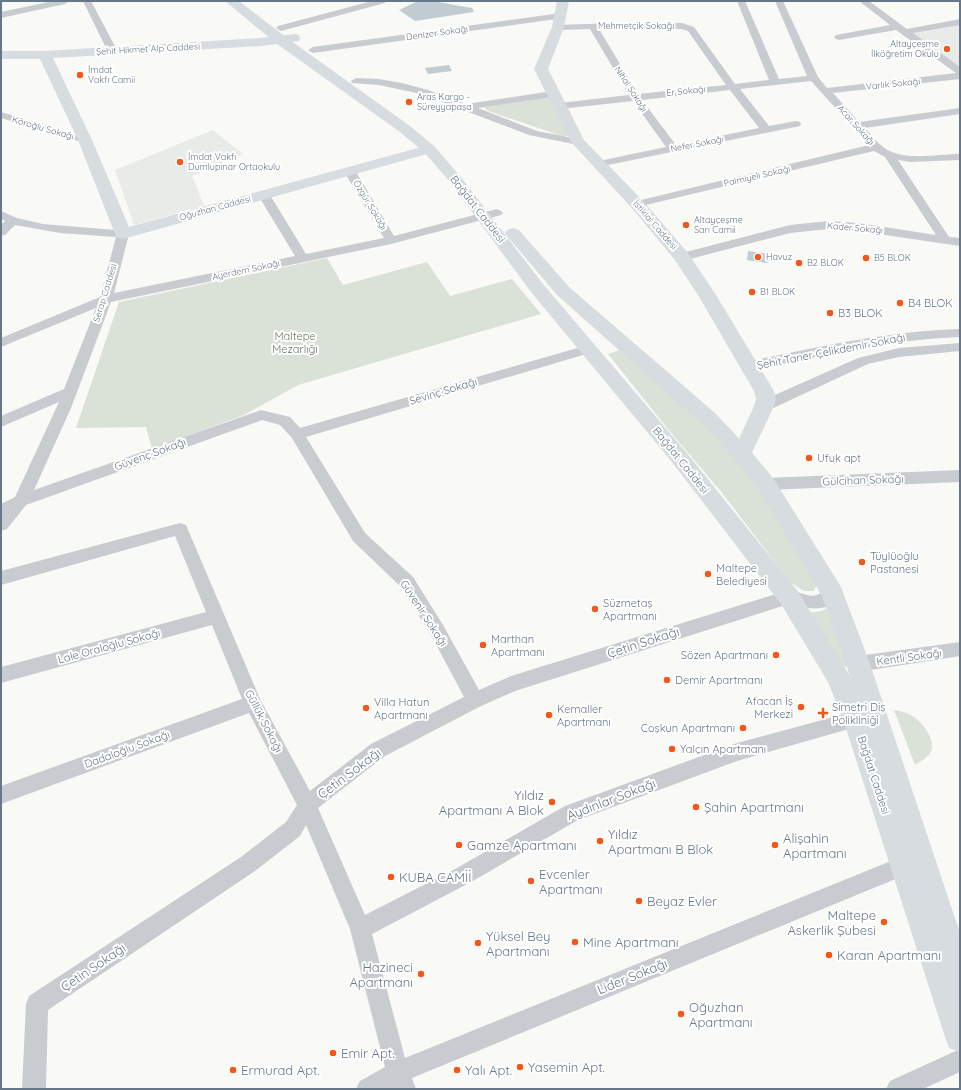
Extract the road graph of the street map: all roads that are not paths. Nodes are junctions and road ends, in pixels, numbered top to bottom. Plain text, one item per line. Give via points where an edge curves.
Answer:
1 (65, 1) edge
2 (87, 1) edge
3 (231, 1) edge
4 (248, 1) edge
5 (382, 1) edge
6 (563, 1) edge
7 (741, 1) edge
8 (779, 1) edge
9 (862, 1) edge
10 (332, 5) dead end
11 (342, 12) junction
12 (1, 14) edge
13 (559, 22) junction
14 (960, 22) edge
15 (593, 26) junction
16 (901, 30) junction
17 (286, 36) junction
18 (839, 38) dead end
19 (112, 50) junction
20 (313, 50) junction
21 (45, 55) junction
22 (1, 56) edge
23 (960, 72) edge
24 (960, 76) edge
25 (813, 78) junction
26 (356, 81) junction
27 (775, 82) junction
28 (732, 86) junction
29 (826, 91) junction
30 (635, 97) junction
31 (556, 100) junction
32 (468, 107) junction
33 (960, 111) edge
34 (1, 115) edge
35 (796, 124) dead end
36 (857, 126) junction
37 (766, 130) junction
38 (85, 140) junction
39 (578, 142) junction
40 (876, 147) junction
41 (429, 149) junction
42 (673, 149) junction
43 (889, 155) junction
44 (960, 157) edge
45 (598, 164) junction
46 (349, 170) junction
47 (264, 194) junction
48 (637, 204) junction
49 (1, 215) edge
50 (491, 215) junction
51 (12, 221) junction
52 (1, 232) edge
53 (123, 234) junction
54 (391, 240) junction
55 (945, 240) junction
56 (960, 242) edge
57 (682, 257) junction
58 (302, 258) junction
59 (106, 299) junction
60 (944, 333) junction
61 (960, 334) edge
62 (1, 342) edge
63 (624, 344) junction
64 (957, 347) edge
65 (588, 349) junction
66 (750, 366) junction
67 (70, 392) junction
68 (764, 406) junction
69 (1, 422) edge
70 (297, 434) junction
71 (742, 454) junction
72 (960, 476) edge
73 (766, 484) junction
74 (21, 501) junction
75 (1, 511) edge
76 (1, 525) edge
77 (1, 578) edge
78 (833, 594) junction
79 (788, 598) junction
80 (217, 616) junction
81 (960, 650) edge
82 (858, 664) junction
83 (1, 675) edge
84 (475, 700) junction
85 (253, 703) junction
86 (856, 719) junction
87 (1, 795) edge
88 (307, 805) junction
89 (911, 860) junction
90 (360, 928) junction
91 (960, 977) edge
92 (960, 1037) edge
93 (960, 1060) edge
94 (401, 1080) edge
95 (34, 1089) edge
96 (368, 1089) edge
97 (898, 1089) edge

1 - 12 street
2 - 19 street
3 - 17 main road, Bağdat Caddesi
4 - 17 main road, Bağdat Caddesi
5 - 11 street
6 - 13 main road, İstiklal Caddesi
7 - 27 street
8 - 25 street, Acar Sokağı
9 - 16 street
10 - 11 street
11 - 17 street
13 - 15 street, Mehmetçik Sokağı
13 - 20 street, Denizer Sokağı
13 - 31 main road, İstiklal Caddesi via 541,68
14 - 16 street
15 - 28 street, Mehmetçik Sokağı via 682,26 691,29
15 - 30 street, Nihal Sokağı
16 - 18 street
16 - 23 street
17 - 19 main road, Şehit Hikmet Alp Caddesi
17 - 20 main road, Bağdat Caddesi
17 - 41 main road, Bağdat Caddesi
19 - 21 main road, Şehit Hikmet Alp Caddesi
20 - 26 main road, Bağdat Caddesi
21 - 22 main road, Şehit Hikmet Alp Caddesi
21 - 38 main road
24 - 29 street, Varlık Sokağı
25 - 27 street, Er Sokağı
25 - 29 street, Acar Sokağı
26 - 32 street via 379,81
26 - 50 main road, Bağdat Caddesi via 403,114 443,147 463,169
27 - 28 street, Er Sokağı
28 - 30 street, Er Sokağı
28 - 37 street
29 - 36 street, Acar Sokağı
30 - 31 street, Er Sokağı
30 - 42 street, Nihal Sokağı
31 - 32 street, Er Sokağı
31 - 39 main road, İstiklal Caddesi
32 - 39 street via 534,133
33 - 36 street
34 - 38 street, Köroğlu Sokağı
35 - 37 street, Nefer Sokağı
36 - 40 street, Acar Sokağı
37 - 42 street, Nefer Sokağı
38 - 53 main road
39 - 45 main road, İstiklal Caddesi
40 - 43 street, Acar Sokağı
40 - 48 street, Palmiyeli Sokağı
41 - 46 main road, Oğuzhan Caddesi
41 - 50 main road, Bağdat Caddesi
42 - 45 street, Nefer Sokağı
43 - 44 street via 910,159
43 - 55 street, Acar Sokağı
45 - 48 main road, İstiklal Caddesi
46 - 47 main road, Oğuzhan Caddesi
46 - 54 street, Özgür Sokağı
47 - 53 main road, Oğuzhan Caddesi
47 - 58 street
48 - 57 main road, İstiklal Caddesi
49 - 51 street, Oğuzhan Caddesi
50 - 54 street, Ayerdem Sokağı
50 - 63 main road, Bağdat Caddesi via 563,291
50 - 65 main road, Bağdat Caddesi via 537,288
51 - 52 street
51 - 53 street, Oğuzhan Caddesi via 60,229
53 - 59 street, Serap Caddesi
54 - 58 street, Ayerdem Sokağı
55 - 56 street, Kader Sokağı
55 - 57 street, Kader Sokağı via 829,225 790,229
57 - 66 main road, İstiklal Caddesi
58 - 59 street, Ayerdem Sokağı
59 - 62 street, Ayerdem Sokağı
59 - 67 street, Serap Caddesi
60 - 61 street, Şehit Taner Çelikdemir Sokağı
60 - 64 street
60 - 66 street, Şehit Taner Çelikdemir Sokağı via 882,339
63 - 65 main road via 605,344
63 - 71 main road, Bağdat Caddesi via 708,418
64 - 68 street, Şehit Taner Çelikdemir Sokağı via 901,352 871,358
65 - 70 street, Sevinç Sokağı
65 - 79 main road, Bağdat Caddesi via 684,463
66 - 68 main road, İstiklal Caddesi via 766,395
67 - 69 street
67 - 74 street, Serap Caddesi
68 - 71 main road
70 - 74 street, Güvenç Sokağı via 285,422 261,415
70 - 84 street, Güvenir Sokağı via 359,537 407,582 437,630
71 - 73 main road, Bağdat Caddesi
72 - 73 street, Gülcihan Sokağı
73 - 78 main road, Bağdat Caddesi
74 - 75 street, Güvenç Sokağı
74 - 76 street, Serap Caddesi
77 - 80 street, Güllük Sokağı via 180,529
78 - 79 street via 822,602 810,603
78 - 82 main road, Bağdat Caddesi
79 - 84 street, Çetin Sokağı via 511,684
79 - 86 main road, Bağdat Caddesi via 838,677
80 - 83 street, Lale Oraloğlu Sokağı
80 - 85 street, Güllük Sokağı
81 - 82 street, Kentli Sokağı
82 - 89 main road, Bağdat Caddesi
84 - 88 street, Çetin Sokağı via 378,750
85 - 87 street, Dadaloğlu Sokağı
85 - 88 street, Güllük Sokağı
86 - 89 main road, Bağdat Caddesi
86 - 90 street, Aydınlar Sokağı via 737,752 572,813 464,875
88 - 90 street, Güllük Sokağı
88 - 95 street, Çetin Sokağı via 293,830 248,864 37,1004
89 - 91 main road, Bağdat Caddesi
89 - 92 main road, Bağdat Caddesi
89 - 94 street, Lider Sokağı
90 - 94 street, Güllük Sokağı
93 - 97 street
94 - 96 street, Lider Sokağı

